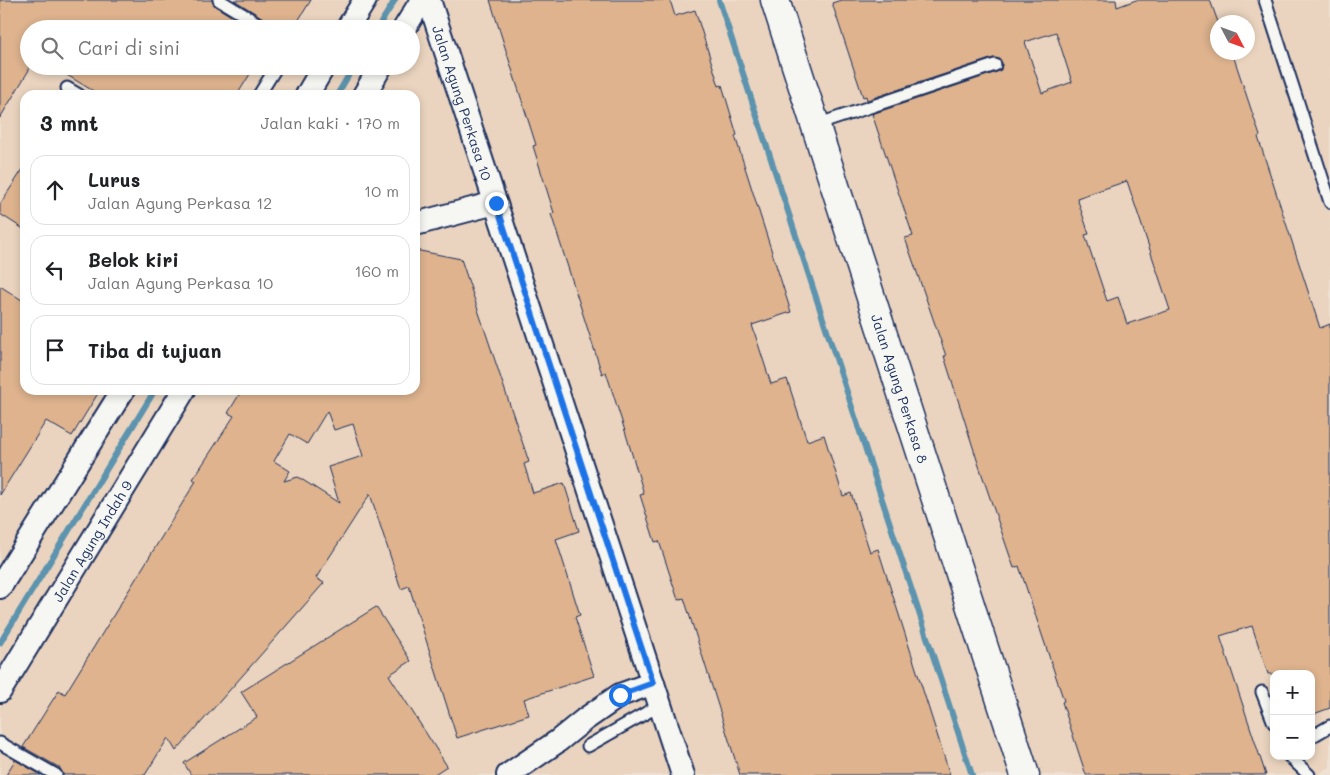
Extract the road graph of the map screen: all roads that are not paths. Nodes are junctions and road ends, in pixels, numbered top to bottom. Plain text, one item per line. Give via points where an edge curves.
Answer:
1 (219, 0) edge
2 (365, 0) edge
3 (422, 0) edge
4 (429, 0) edge
5 (775, 0) edge
6 (1265, 0) edge
7 (252, 20) edge
8 (353, 20) edge
9 (410, 20) edge
10 (995, 65) dead end
11 (271, 75) edge
12 (319, 75) edge
13 (376, 75) edge
14 (67, 88) dead end
15 (70, 90) edge
16 (262, 90) edge
17 (310, 90) edge
18 (367, 90) edge
19 (816, 125) junction
20 (1330, 202) edge
21 (496, 203) junction
22 (420, 223) edge
23 (120, 395) edge
24 (181, 395) edge
25 (0, 587) edge
26 (653, 683) junction
27 (0, 691) edge
28 (1262, 692) dead end
29 (660, 705) junction
30 (1271, 715) edge
31 (1330, 726) edge
32 (1315, 735) edge
33 (0, 743) edge
34 (588, 746) dead end
35 (1293, 760) edge
36 (56, 775) edge
37 (508, 775) edge
38 (683, 775) edge
39 (1025, 775) edge
40 (1309, 775) edge

1 - 7 lane
2 - 8 street
3 - 9 street
4 - 21 street, Jalan Agung Perkasa 10
5 - 19 street, Jalan Agung Perkasa 8
6 - 20 lane
10 - 19 lane
11 - 16 lane
12 - 17 street
13 - 18 street
14 - 15 lane
19 - 39 street, Jalan Agung Perkasa 8
21 - 22 street
21 - 26 street, Jalan Agung Perkasa 10
23 - 25 street
24 - 27 street, Jalan Agung Indah 9
26 - 29 street, Jalan Agung Perkasa 10
26 - 37 street via 620,695
28 - 30 lane
29 - 34 lane
29 - 38 street, Jalan Agung Perkasa 10
31 - 32 lane
33 - 36 lane
35 - 40 lane

